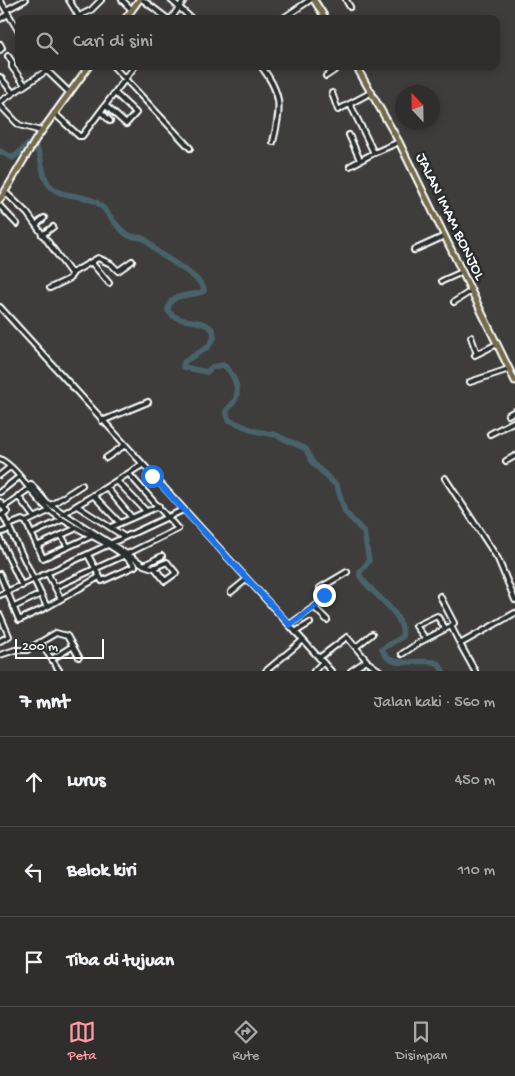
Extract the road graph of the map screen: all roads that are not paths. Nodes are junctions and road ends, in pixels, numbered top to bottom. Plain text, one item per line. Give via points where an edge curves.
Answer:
1 (0, 0) edge
2 (25, 0) edge
3 (69, 0) edge
4 (101, 0) edge
5 (122, 0) edge
6 (141, 0) edge
7 (171, 0) edge
8 (184, 0) edge
9 (297, 0) edge
10 (310, 0) edge
11 (314, 0) edge
12 (346, 0) edge
13 (301, 6) junction
14 (179, 7) junction
15 (350, 8) dead end
16 (132, 10) junction
17 (7, 12) junction
18 (78, 15) joint
19 (128, 15) edge
20 (163, 15) edge
21 (172, 15) edge
22 (188, 15) edge
23 (288, 15) edge
24 (323, 15) edge
25 (0, 19) edge
26 (15, 25) edge
27 (0, 44) edge
28 (0, 50) edge
29 (8, 56) dead end
30 (46, 70) joint
31 (86, 70) edge
32 (117, 70) edge
33 (132, 70) edge
34 (264, 70) edge
35 (335, 70) edge
36 (358, 70) edge
37 (326, 76) dead end
38 (0, 77) edge
39 (125, 79) junction
40 (26, 85) junction
41 (372, 92) junction
42 (13, 93) junction
43 (70, 93) junction
44 (115, 93) junction
45 (332, 93) dead end
46 (0, 104) edge
47 (350, 104) junction
48 (106, 106) junction
49 (100, 112) junction
50 (54, 113) junction
51 (110, 121) dead end
52 (41, 131) junction
53 (349, 135) dead end
54 (273, 142) dead end
55 (398, 142) junction
56 (190, 148) dead end
57 (374, 153) junction
58 (360, 160) junction
59 (350, 166) dead end
60 (5, 192) junction
61 (0, 200) edge
62 (0, 206) edge
63 (44, 218) dead end
64 (17, 224) dead end
65 (36, 225) junction
66 (53, 227) dead end
67 (42, 235) junction
68 (445, 236) junction
69 (414, 250) dead end
70 (132, 261) dead end
71 (91, 262) junction
72 (73, 272) junction
73 (462, 272) junction
74 (442, 281) dead end
75 (109, 283) dead end
76 (50, 288) dead end
77 (472, 291) junction
78 (454, 302) dead end
79 (0, 307) edge
80 (471, 337) dead end
81 (497, 344) junction
82 (509, 369) junction
83 (515, 379) edge
84 (470, 382) dead end
85 (148, 402) dead end
86 (515, 411) edge
87 (508, 415) dead end
88 (102, 421) junction
89 (515, 421) edge
90 (490, 434) dead end
91 (125, 445) junction
92 (515, 456) edge
93 (106, 458) dead end
94 (0, 459) edge
95 (506, 461) dead end
96 (142, 465) junction
97 (10, 467) junction
98 (129, 474) junction
99 (0, 475) edge
100 (19, 477) junction
101 (445, 478) dead end
102 (118, 481) junction
103 (82, 485) dead end
104 (30, 486) junction
105 (107, 488) junction
106 (0, 492) edge
107 (93, 495) junction
108 (18, 496) junction
109 (0, 502) edge
110 (51, 505) junction
111 (77, 506) junction
112 (159, 506) junction
113 (4, 507) junction
114 (183, 510) junction
115 (49, 511) junction
116 (146, 512) junction
117 (2, 515) edge
118 (34, 517) junction
119 (62, 517) junction
120 (169, 517) junction
121 (132, 518) junction
122 (26, 522) junction
123 (120, 523) junction
124 (9, 527) junction
125 (112, 527) junction
126 (77, 528) junction
127 (0, 533) edge
128 (31, 534) junction
129 (61, 535) junction
130 (92, 536) junction
131 (125, 537) junction
132 (0, 539) edge
133 (111, 544) junction
134 (36, 546) junction
135 (106, 546) junction
136 (68, 547) junction
137 (88, 555) junction
138 (125, 555) junction
139 (162, 556) dead end
140 (144, 565) junction
141 (95, 568) junction
142 (155, 568) junction
143 (347, 572) dead end
144 (0, 574) edge
145 (48, 574) junction
146 (99, 577) junction
147 (247, 579) junction
148 (34, 580) junction
149 (22, 586) junction
150 (55, 587) junction
151 (8, 592) junction
152 (231, 592) dead end
153 (41, 594) junction
154 (0, 595) edge
155 (440, 596) dead end
156 (61, 599) junction
157 (515, 600) edge
158 (14, 606) junction
159 (48, 607) junction
160 (314, 607) junction
161 (515, 613) edge
162 (0, 615) edge
163 (327, 620) dead end
164 (310, 623) dead end
165 (290, 625) junction
166 (2, 626) edge
167 (451, 626) junction
168 (445, 628) junction
169 (295, 632) junction
170 (372, 634) dead end
171 (426, 639) junction
172 (0, 640) edge
173 (303, 640) junction
174 (40, 642) junction
175 (460, 644) junction
176 (73, 646) junction
177 (356, 647) junction
178 (402, 654) dead end
179 (0, 655) edge
180 (80, 657) dead end
181 (52, 659) junction
182 (321, 660) junction
183 (367, 661) junction
184 (59, 670) edge
185 (266, 671) edge
186 (314, 671) edge
187 (331, 671) edge
188 (351, 671) edge
189 (380, 671) edge
190 (475, 671) edge

1 - 17 street
2 - 17 street
3 - 18 street
4 - 18 street via 91,10
5 - 16 street
6 - 16 main road
6 - 20 street
7 - 14 street
8 - 14 street
9 - 13 street
10 - 13 street
11 - 24 main road
12 - 15 street
13 - 23 street
14 - 21 street
14 - 22 street
16 - 19 main road
17 - 25 street
17 - 26 street
27 - 28 street
29 - 40 street
30 - 40 street
30 - 43 street
31 - 43 main road
32 - 39 street
33 - 39 street
34 - 54 street via 280,101
35 - 37 street
36 - 41 main road, JALAN IMAM BONJOL
38 - 42 street
39 - 44 street
39 - 56 street
40 - 42 street
41 - 47 street
41 - 55 main road, JALAN IMAM BONJOL
42 - 46 street
43 - 50 main road
44 - 48 street
44 - 48 street via 136,113 126,124
45 - 47 street via 338,110
46 - 52 street via 19,125
47 - 57 street
48 - 49 street
49 - 50 street via 81,136
49 - 51 street
50 - 52 main road
52 - 60 main road
53 - 58 street
55 - 57 street
55 - 68 main road, JALAN IMAM BONJOL
57 - 58 street
58 - 59 street
60 - 61 main road
60 - 65 street
62 - 64 street
63 - 65 street
65 - 67 street
66 - 67 street
67 - 72 street
68 - 69 street
68 - 73 main road, JALAN IMAM BONJOL
70 - 71 street via 118,271 101,259
71 - 72 street
71 - 75 street
72 - 76 street via 70,279
73 - 74 street
73 - 77 main road, JALAN IMAM BONJOL
77 - 78 street
77 - 81 main road, JALAN IMAM BONJOL
79 - 88 street
80 - 81 street via 476,354
81 - 82 main road, JALAN IMAM BONJOL
82 - 83 main road, JALAN IMAM BONJOL
82 - 84 street
85 - 88 street
86 - 87 street
88 - 91 street
89 - 90 street
91 - 93 street
91 - 96 street
92 - 95 street
94 - 97 street
96 - 98 street
96 - 114 street
97 - 99 street
97 - 100 street
98 - 102 street
98 - 112 street
100 - 104 street
100 - 106 street
101 - 157 street via 498,559
102 - 105 street
102 - 116 street
103 - 110 street
104 - 108 street
104 - 110 street
104 - 115 street
105 - 107 street
105 - 121 street
107 - 111 street
107 - 123 street
108 - 113 street
108 - 118 street
109 - 113 street
110 - 119 street
111 - 119 street
111 - 125 street
112 - 116 street
112 - 120 street
113 - 117 street via 7,512
114 - 120 street
114 - 147 street
115 - 118 street
115 - 119 street
116 - 121 street
117 - 124 street
118 - 122 street
119 - 126 street
119 - 128 street
119 - 133 street
120 - 131 street
120 - 138 street via 177,530
121 - 123 street
122 - 124 street via 22,520
122 - 128 street
123 - 125 street
124 - 127 street
124 - 148 street
125 - 131 street
126 - 129 street
126 - 130 street
128 - 134 street
129 - 134 street
129 - 136 street
130 - 135 street
130 - 136 street
131 - 133 street
132 - 149 street
133 - 135 street
133 - 138 street
134 - 136 street via 45,558
135 - 137 street
135 - 138 street
137 - 141 street
137 - 145 street
138 - 140 street
138 - 141 street
138 - 146 street via 134,567 104,581
139 - 140 street
140 - 142 street
141 - 146 street
141 - 150 street
142 - 142 street via 166,581 176,573 167,562
143 - 160 street via 320,588 325,598
144 - 151 street
145 - 148 street
145 - 150 street
146 - 156 street
147 - 152 street
147 - 165 street
148 - 149 street
148 - 153 street
149 - 151 street
150 - 156 street
151 - 154 street
151 - 158 street
153 - 158 street
153 - 159 street
155 - 167 street via 454,623
156 - 159 street
158 - 159 street via 19,620
160 - 163 street
160 - 165 street
161 - 175 street
162 - 166 street
164 - 169 street
165 - 169 street
166 - 172 street via 9,636
167 - 168 street
167 - 175 street
168 - 171 street
168 - 171 street via 437,616 426,620 416,626
169 - 173 street
170 - 177 street
171 - 178 street
173 - 182 street
173 - 185 street
174 - 176 street via 56,633 67,636
174 - 179 street via 27,650
174 - 181 street
175 - 190 street
176 - 180 street
176 - 181 street
177 - 182 street via 349,638 345,638
177 - 183 street
181 - 184 street
182 - 186 street
182 - 187 street
183 - 188 street
183 - 189 street

